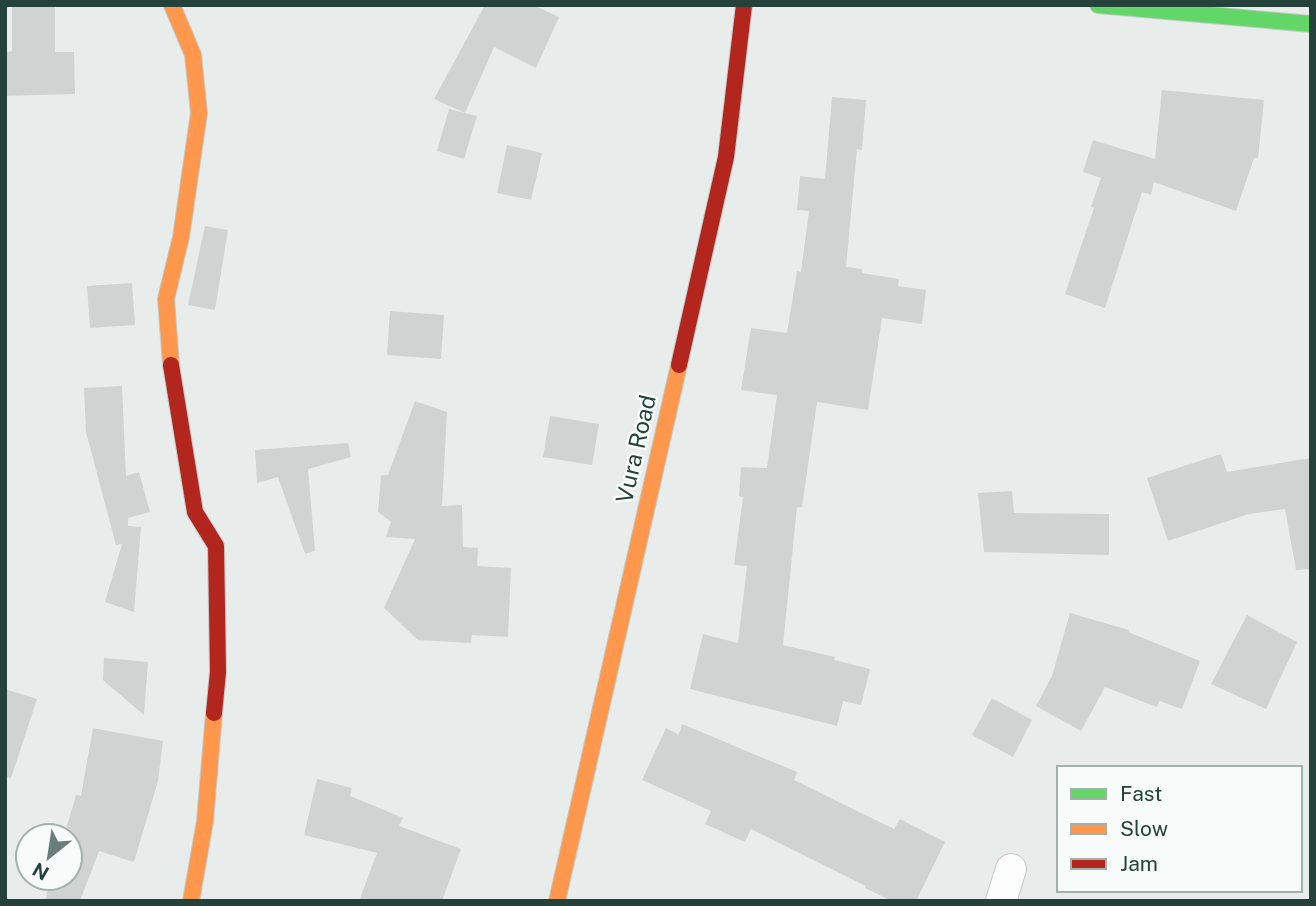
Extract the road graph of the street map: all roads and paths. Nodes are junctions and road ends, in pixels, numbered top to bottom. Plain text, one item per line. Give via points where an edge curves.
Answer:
1 (172, 5) edge
2 (744, 5) edge
3 (1097, 5) edge
4 (1311, 24) edge
5 (1011, 869) dead end
6 (191, 901) edge
7 (557, 901) edge
8 (1001, 901) edge

1 - 6 street via 193,55 199,113 181,237 166,299 173,384 195,512 216,546 218,672 205,821
2 - 7 street, Vura Road via 726,156
3 - 4 street
5 - 8 street

